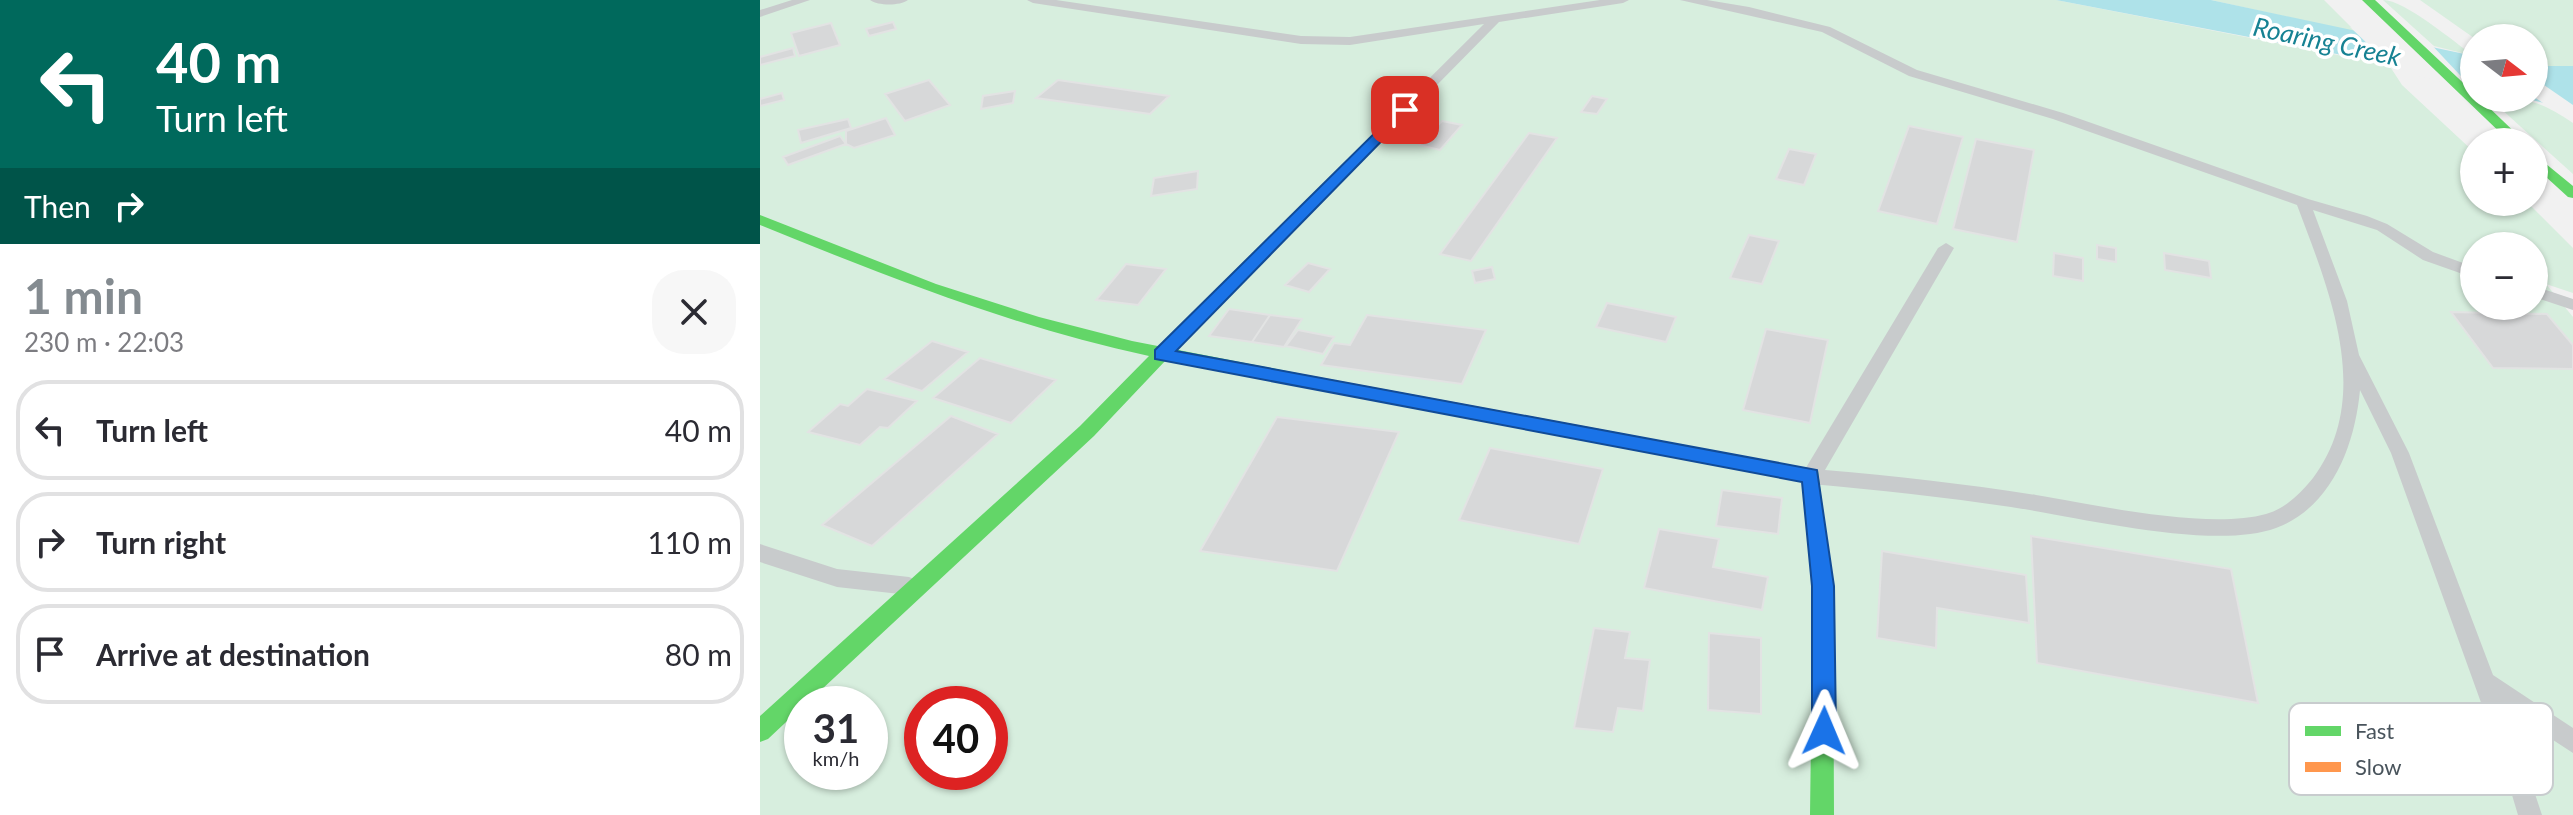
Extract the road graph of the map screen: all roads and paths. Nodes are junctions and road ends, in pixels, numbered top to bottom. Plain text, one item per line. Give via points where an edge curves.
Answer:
1 (804, 0) edge
2 (876, 0) edge
3 (902, 0) edge
4 (1033, 0) edge
5 (1623, 0) edge
6 (1686, 0) edge
7 (2368, 0) edge
8 (760, 14) edge
9 (1494, 21) junction
10 (2503, 128) edge
11 (2548, 171) edge
12 (2573, 194) edge
13 (2303, 202) junction
14 (760, 220) edge
15 (778, 227) junction
16 (760, 240) edge
17 (1946, 248) dead end
18 (2460, 268) edge
19 (2548, 296) edge
20 (2573, 305) edge
21 (1162, 354) junction
22 (2351, 357) junction
23 (1811, 476) junction
24 (760, 553) edge
25 (913, 587) junction
26 (2485, 682) junction
27 (2492, 703) edge
28 (2516, 703) edge
29 (2553, 728) edge
30 (760, 731) edge
31 (2573, 742) edge
32 (2523, 795) edge
33 (1822, 815) edge
34 (2530, 815) edge

1 - 8 lane
2 - 3 lane
4 - 9 lane via 1323,41
5 - 9 lane
6 - 13 lane via 1826,29 1913,73 2058,116
7 - 10 main road
9 - 21 lane
11 - 12 main road
13 - 18 lane via 2382,227 2428,256
13 - 22 lane
14 - 15 main road
15 - 16 lane
15 - 21 main road via 947,294
17 - 23 lane
19 - 20 lane
21 - 23 main road
21 - 25 main road via 1087,431
22 - 23 lane via 2347,422 2337,457 2310,496 2272,521 2186,525 1927,487
22 - 26 lane via 2400,453
23 - 33 main road via 1823,586
24 - 25 lane via 837,578
25 - 30 main road
26 - 27 lane
26 - 28 lane
29 - 31 lane
32 - 34 lane

